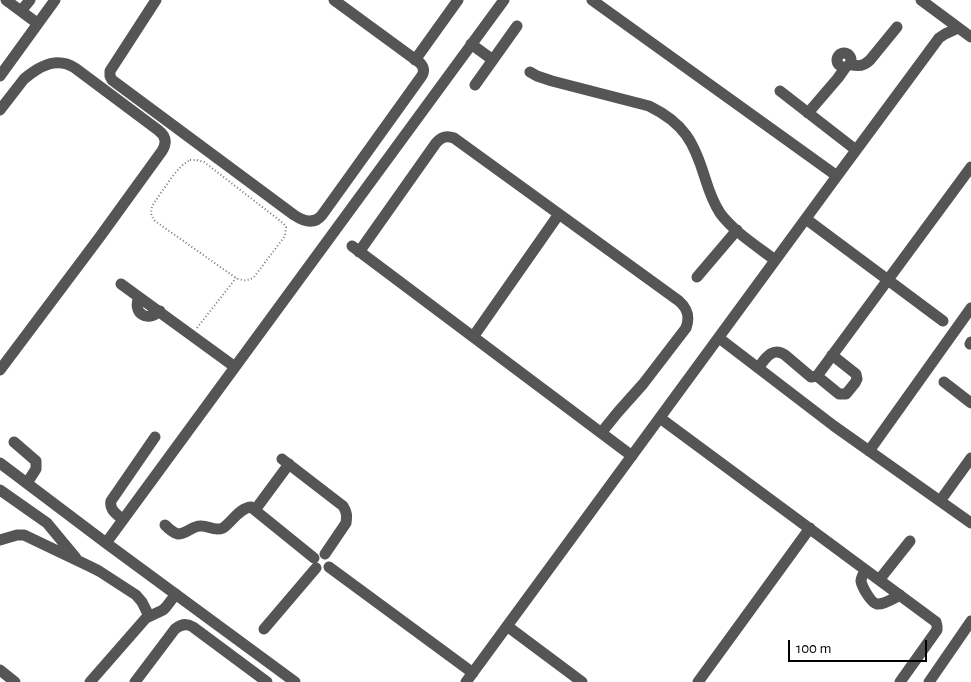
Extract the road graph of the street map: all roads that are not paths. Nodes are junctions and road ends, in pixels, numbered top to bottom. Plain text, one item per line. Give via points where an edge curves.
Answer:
1 (6, 0) edge
2 (30, 0) edge
3 (54, 0) edge
4 (156, 0) edge
5 (334, 0) edge
6 (458, 0) edge
7 (504, 0) edge
8 (592, 0) edge
9 (921, 0) edge
10 (21, 11) junction
11 (943, 16) junction
12 (37, 23) junction
13 (517, 26) dead end
14 (896, 27) dead end
15 (958, 28) junction
16 (971, 37) edge
17 (939, 38) junction
18 (472, 44) junction
19 (415, 60) junction
20 (493, 60) junction
21 (530, 72) dead end
22 (0, 76) edge
23 (475, 85) dead end
24 (780, 91) dead end
25 (0, 110) edge
26 (808, 113) junction
27 (856, 150) junction
28 (971, 167) edge
29 (837, 176) junction
30 (559, 214) junction
31 (806, 219) junction
32 (737, 230) junction
33 (775, 260) junction
34 (697, 277) dead end
35 (888, 280) junction
36 (121, 284) dead end
37 (971, 308) edge
38 (943, 320) dead end
39 (473, 337) junction
40 (719, 338) junction
41 (832, 355) junction
42 (235, 367) junction
43 (758, 368) junction
44 (0, 370) edge
45 (817, 376) junction
46 (944, 382) dead end
47 (971, 402) edge
48 (660, 418) junction
49 (602, 433) junction
50 (155, 437) dead end
51 (14, 442) dead end
52 (869, 451) junction
53 (632, 456) junction
54 (971, 458) edge
55 (0, 463) edge
56 (26, 483) junction
57 (0, 490) edge
58 (940, 501) junction
59 (255, 510) junction
60 (124, 520) junction
61 (971, 523) edge
62 (165, 526) dead end
63 (810, 528) junction
64 (0, 540) edge
65 (910, 541) dead end
66 (106, 543) junction
67 (319, 560) junction
68 (79, 562) junction
69 (866, 570) junction
70 (880, 580) junction
71 (176, 594) junction
72 (900, 595) junction
73 (149, 616) junction
74 (971, 621) edge
75 (507, 626) junction
76 (264, 629) dead end
77 (0, 670) edge
78 (469, 678) edge
79 (15, 682) edge
80 (90, 682) edge
81 (135, 682) edge
82 (267, 682) edge
83 (296, 682) edge
84 (582, 682) edge
85 (698, 682) edge
86 (900, 682) edge
87 (929, 682) edge

1 - 10 street
2 - 10 street
3 - 12 street
4 - 19 street via 110,71 112,80 294,215 312,222 320,218 424,74 423,66
5 - 19 street
6 - 19 street
7 - 18 street
8 - 29 street
9 - 11 street
10 - 12 street
11 - 15 street
11 - 17 street
12 - 22 street
13 - 20 street
14 - 26 street via 866,64 848,66
15 - 16 street
15 - 17 street
17 - 27 street
18 - 20 street
18 - 42 street
20 - 23 street
21 - 32 street via 552,81 649,106 676,122 695,148 714,203
24 - 26 street
25 - 44 street via 28,75 50,63 63,63 158,130 166,142 151,167
26 - 27 street
27 - 29 street
28 - 35 street
29 - 31 street
30 - 39 street
30 - 39 street via 454,138 443,137 355,249
30 - 49 street via 679,301 688,316 686,328
31 - 33 street
31 - 35 street
32 - 33 street
32 - 34 street
33 - 40 street
35 - 38 street
35 - 41 street
36 - 42 street
37 - 52 street
39 - 49 street
40 - 43 street
40 - 48 street
41 - 45 street
41 - 45 street via 856,374 855,383 846,394 840,394
42 - 60 street
43 - 45 street via 775,351 811,376
43 - 52 street
46 - 47 street
48 - 53 street
48 - 63 street
49 - 53 street
50 - 60 street via 111,501 112,509
51 - 56 street via 36,461 36,469
52 - 58 street
53 - 75 street
54 - 58 street
55 - 56 street
56 - 66 street
57 - 68 street via 47,523
58 - 61 street
59 - 62 street via 246,508 220,529 195,526 178,534
59 - 67 street
59 - 67 street via 286,462 343,506 346,523
60 - 66 street
63 - 69 street
63 - 85 street
64 - 68 street via 24,535
65 - 70 street
66 - 71 street
67 - 76 street
67 - 78 street via 321,570 329,567
68 - 73 street via 136,595
69 - 70 street
69 - 72 street via 862,582 874,603 881,604
70 - 72 street
71 - 73 street via 163,610
71 - 83 street
72 - 86 street via 938,626
73 - 80 street
74 - 87 street
75 - 78 street
75 - 84 street
77 - 79 street
81 - 82 street via 176,629 186,624

